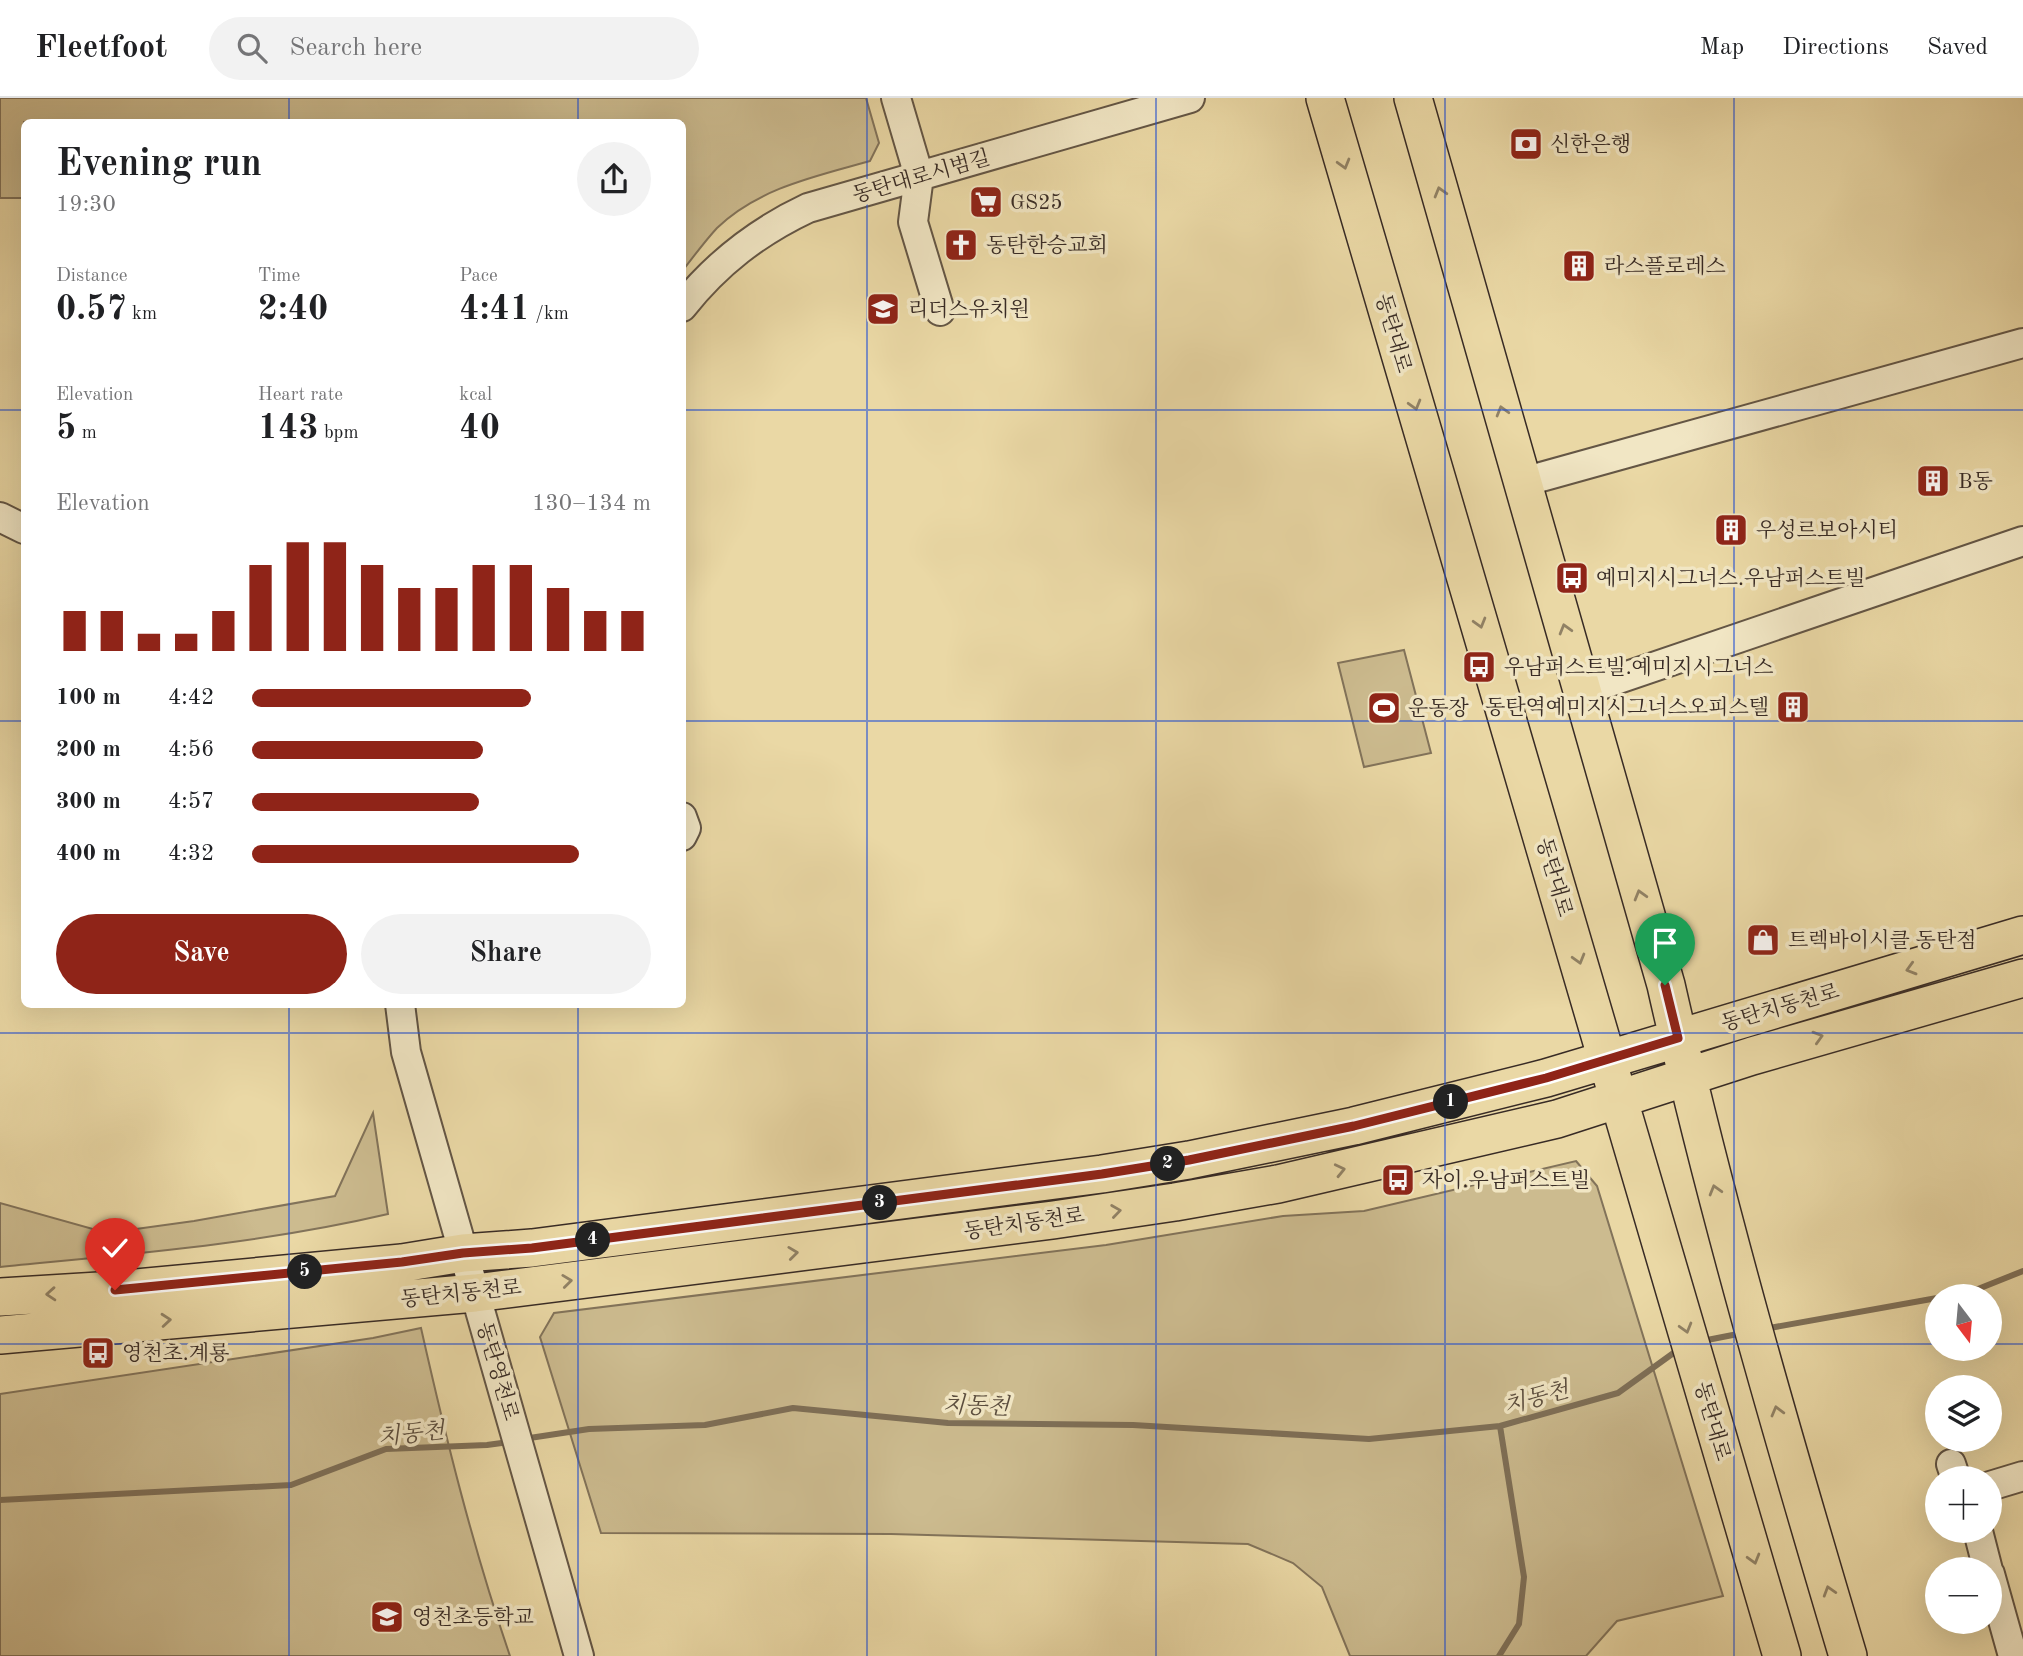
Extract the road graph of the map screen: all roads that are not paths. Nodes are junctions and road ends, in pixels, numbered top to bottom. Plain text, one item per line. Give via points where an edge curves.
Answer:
1 (896, 98) edge
2 (1190, 98) edge
3 (1325, 98) edge
4 (1413, 98) edge
5 (919, 176) junction
6 (686, 302) edge
7 (940, 311) dead end
8 (2023, 343) edge
9 (1523, 482) junction
10 (0, 517) edge
11 (21, 528) edge
12 (2023, 541) edge
13 (1583, 691) junction
14 (2023, 936) edge
15 (2023, 978) edge
16 (400, 1008) edge
17 (1678, 1038) junction
18 (1608, 1060) junction
19 (1686, 1077) junction
20 (1619, 1098) junction
21 (463, 1253) junction
22 (475, 1293) junction
23 (0, 1297) edge
24 (0, 1335) edge
25 (2023, 1476) edge
26 (2002, 1482) edge
27 (2002, 1618) edge
28 (579, 1656) edge
29 (1782, 1656) edge
30 (1848, 1656) edge
31 (2013, 1656) edge

1 - 5 street
2 - 5 street, 동탄대로시범길
3 -> 18 main road, 동탄대로
9 -> 4 main road
5 - 6 street, 동탄대로시범길 via 808,208 780,221 721,263
5 - 7 street via 913,222
8 - 9 street
13 -> 9 main road
10 - 11 street
12 - 13 street
17 -> 13 main road
14 -> 17 main road, 동탄치동천로
19 -> 15 main road, 동탄치동천로
16 - 21 street, 동탄영천로 via 405,1052
17 - 18 main road, 동탄치동천로
17 - 19 main road
18 - 20 main road, 동탄대로
18 - 21 main road, 동탄치동천로 via 1354,1126 1189,1160 532,1248
19 - 20 main road, 동탄치동천로
30 -> 19 main road
22 -> 20 main road, 동탄치동천로 via 1175,1202 1379,1161 1557,1119
20 -> 29 main road, 동탄대로
21 - 22 street, 동탄영천로
21 -> 23 main road, 동탄치동천로
24 -> 22 main road, 동탄치동천로
22 - 28 street, 동탄영천로
25 - 26 street
27 - 31 street

